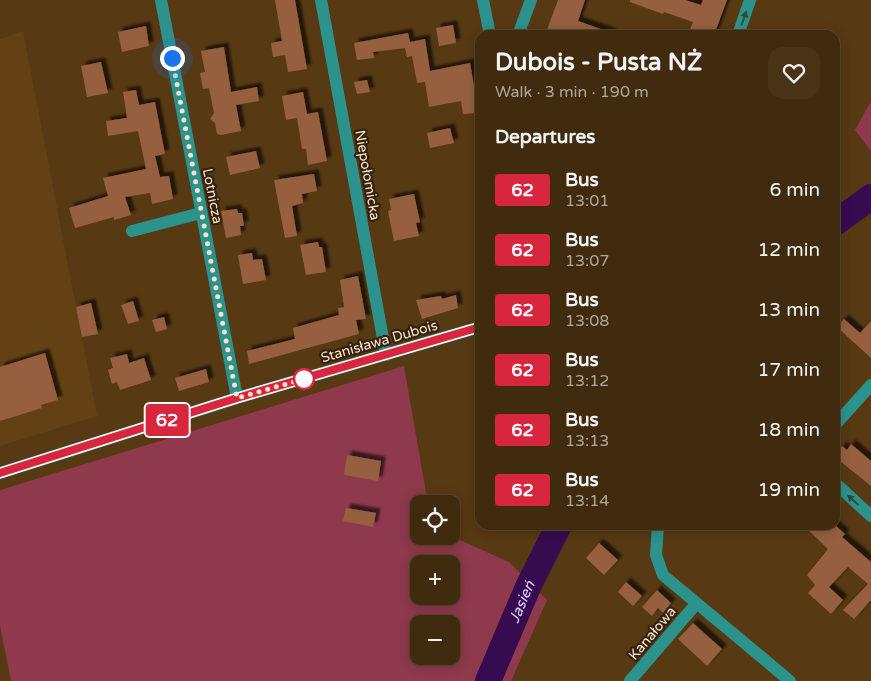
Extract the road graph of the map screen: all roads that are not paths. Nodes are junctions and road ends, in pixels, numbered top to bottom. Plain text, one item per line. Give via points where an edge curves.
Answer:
1 (160, 0) edge
2 (321, 0) edge
3 (482, 0) edge
4 (531, 0) edge
5 (750, 0) edge
6 (489, 30) edge
7 (520, 30) edge
8 (740, 30) edge
9 (201, 213) junction
10 (132, 231) dead end
11 (475, 328) edge
12 (386, 355) junction
13 (871, 384) edge
14 (237, 398) junction
15 (840, 419) edge
16 (0, 473) edge
17 (840, 488) edge
18 (871, 516) edge
19 (658, 530) edge
20 (696, 604) junction
21 (630, 681) edge
22 (790, 681) edge

1 - 9 street, Lotnicza
2 - 12 street, Niepołomicka
3 - 6 street
4 - 7 street
8 -> 5 street
9 - 10 street
9 - 14 street, Lotnicza
11 - 12 street, Stanisława Dubois
12 - 14 street, Stanisława Dubois
13 - 15 street
14 - 16 street, Stanisława Dubois
18 -> 17 street
19 - 20 street via 656,555 663,575
20 - 21 street, Kanałowa
20 - 22 street

